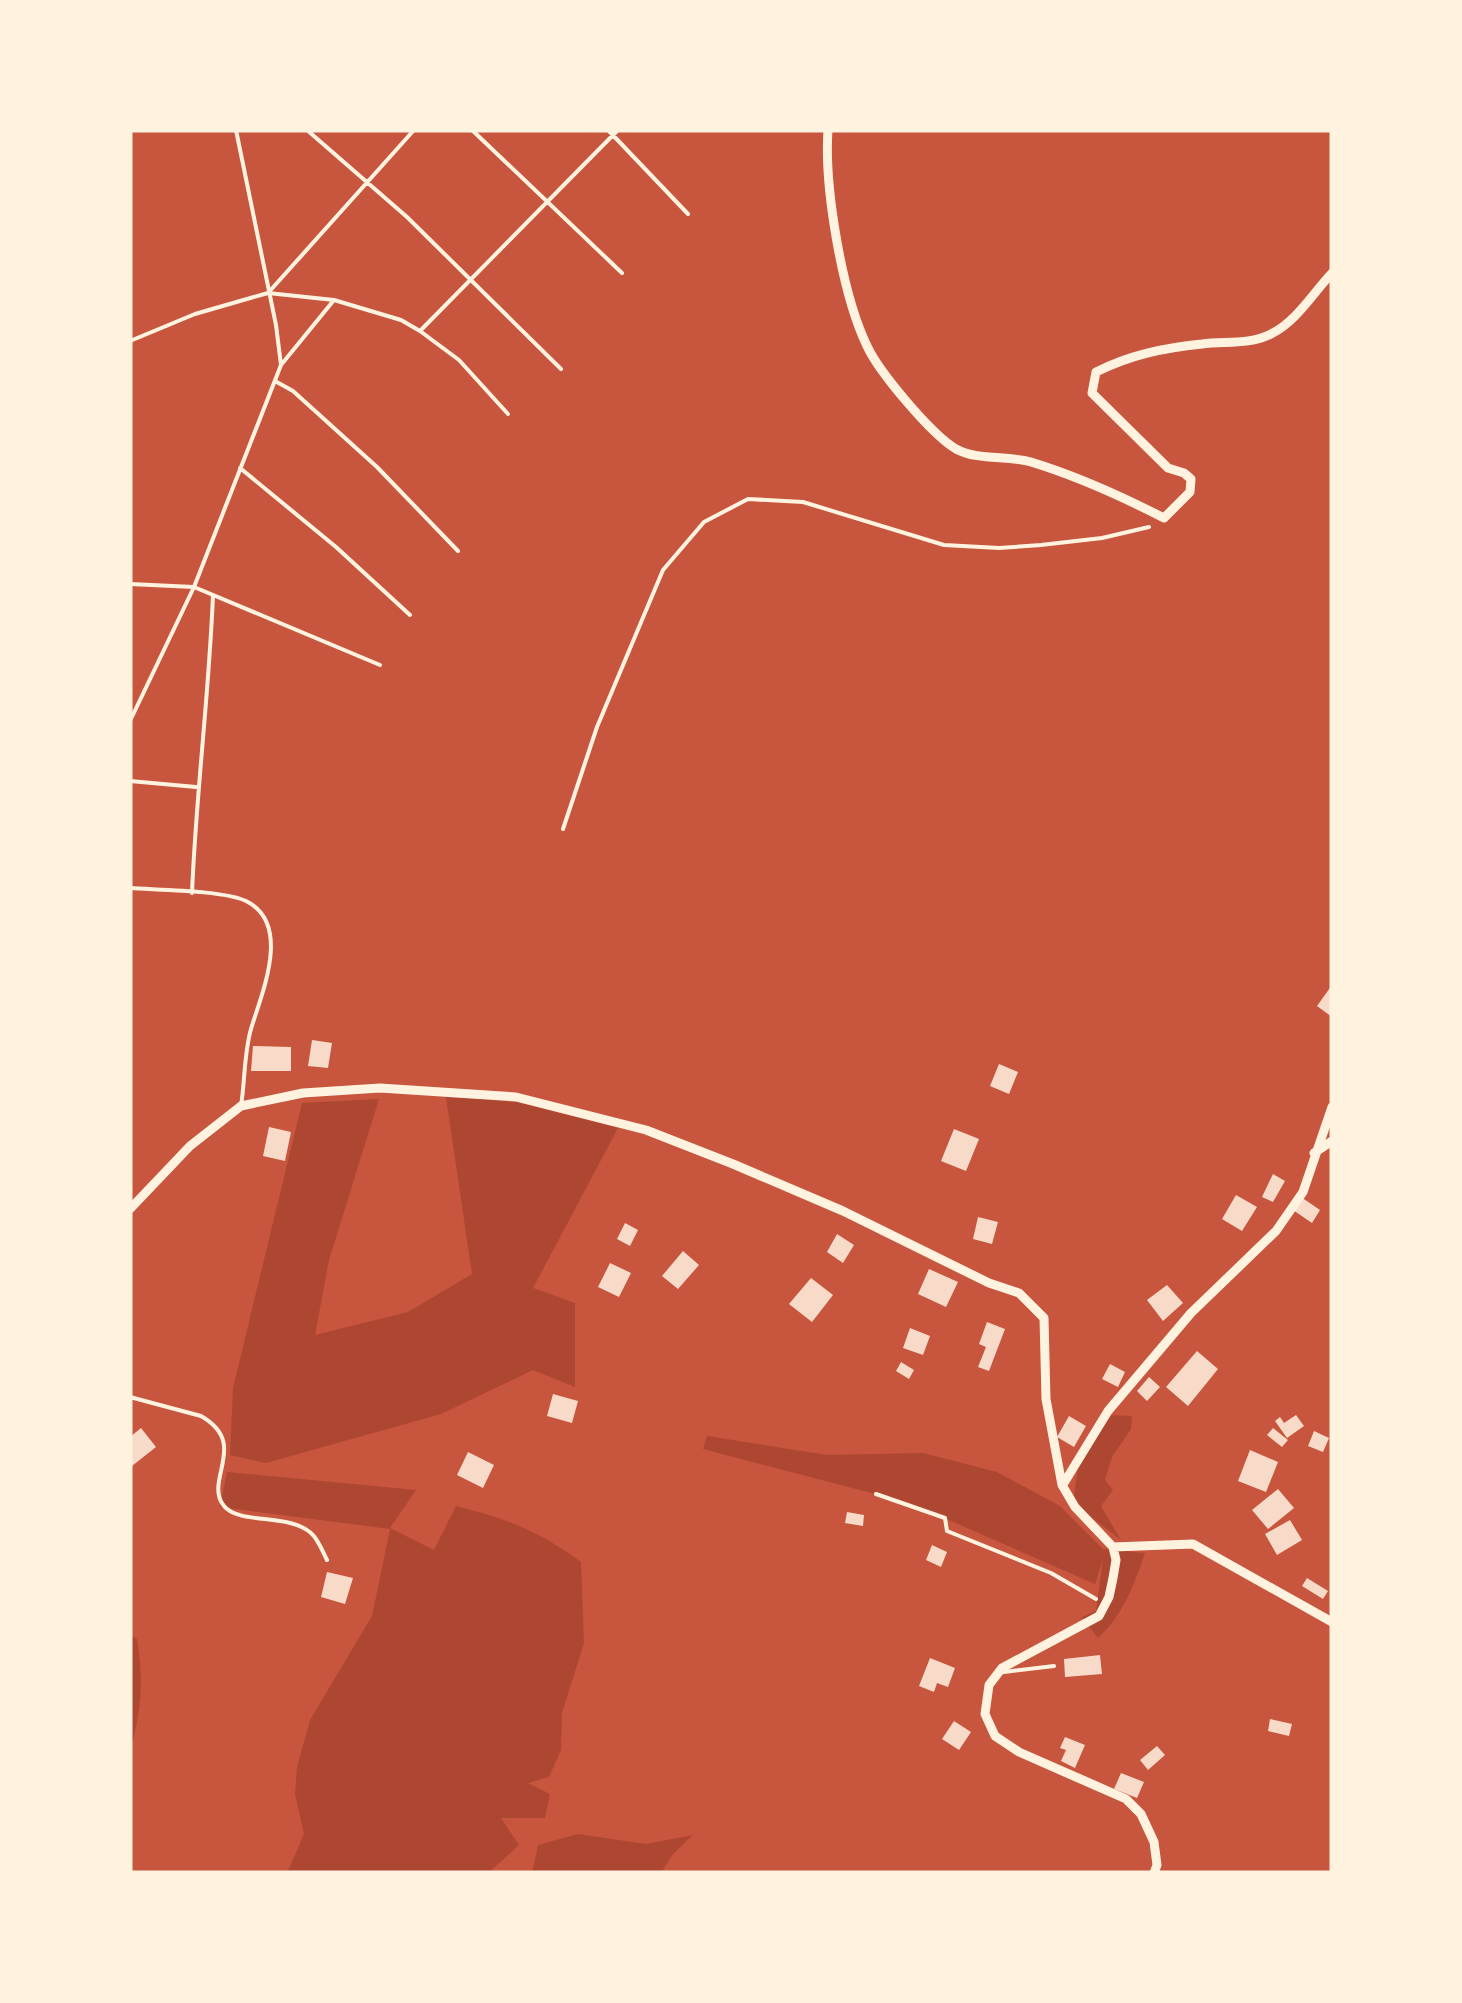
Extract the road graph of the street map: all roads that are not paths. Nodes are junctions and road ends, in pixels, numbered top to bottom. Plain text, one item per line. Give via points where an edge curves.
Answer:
1 (236, 130) edge
2 (308, 130) edge
3 (414, 130) edge
4 (472, 130) edge
5 (828, 130) edge
6 (613, 132) edge
7 (367, 182) junction
8 (547, 201) junction
9 (688, 214) dead end
10 (622, 273) dead end
11 (1332, 273) edge
12 (470, 279) junction
13 (268, 293) junction
14 (334, 300) junction
15 (420, 331) junction
16 (130, 342) edge
17 (281, 365) junction
18 (561, 370) dead end
19 (274, 382) junction
20 (508, 414) dead end
21 (240, 468) junction
22 (458, 551) dead end
23 (130, 584) edge
24 (194, 587) junction
25 (212, 596) junction
26 (410, 615) dead end
27 (380, 666) dead end
28 (130, 721) edge
29 (130, 781) edge
30 (196, 786) junction
31 (130, 888) edge
32 (192, 893) junction
33 (242, 1106) junction
34 (1332, 1107) edge
35 (1332, 1141) edge
36 (1314, 1153) junction
37 (130, 1209) edge
38 (130, 1397) edge
39 (1062, 1485) junction
40 (1113, 1547) junction
41 (328, 1560) dead end
42 (1332, 1622) edge
43 (1054, 1666) dead end
44 (998, 1673) junction
45 (1154, 1873) edge

1 - 13 lane
2 - 7 lane
3 - 7 lane
4 - 8 lane
5 - 11 street via 828,184 851,303 868,349 916,412 957,450 1056,470 1164,518 1190,492 1191,479 1168,468 1092,393 1096,372 1158,349 1252,342 1300,311
6 - 8 lane
6 - 9 lane
7 - 12 lane
7 - 13 lane
8 - 10 lane
8 - 12 lane
12 - 15 lane
12 - 18 lane
13 - 14 lane
13 - 16 lane
13 - 17 lane
14 - 15 lane
14 - 17 lane
15 - 20 lane via 459,360
17 - 19 lane
19 - 21 lane
19 - 22 lane via 293,391 377,467
21 - 24 lane
21 - 26 lane
23 - 24 lane
24 - 25 lane
24 - 28 lane
25 - 27 lane
25 - 30 lane
29 - 30 lane
30 - 32 lane
31 - 32 lane
32 - 33 lane via 248,902 262,916 270,942
33 - 37 street via 190,1146
33 - 39 street via 303,1093 380,1088 556,1105 716,1158 1019,1293 1044,1318 1046,1399
34 - 36 street
35 - 36 street
36 - 39 street via 1302,1192 1276,1232 1191,1314 1108,1411
38 - 41 lane via 210,1421 224,1444 218,1485 224,1506 236,1515 262,1516 311,1533
39 - 40 street
40 - 42 street via 1192,1544
40 - 44 street via 1116,1560 1099,1616
43 - 44 lane
44 - 45 street via 985,1714 995,1736 1126,1799 1154,1842

